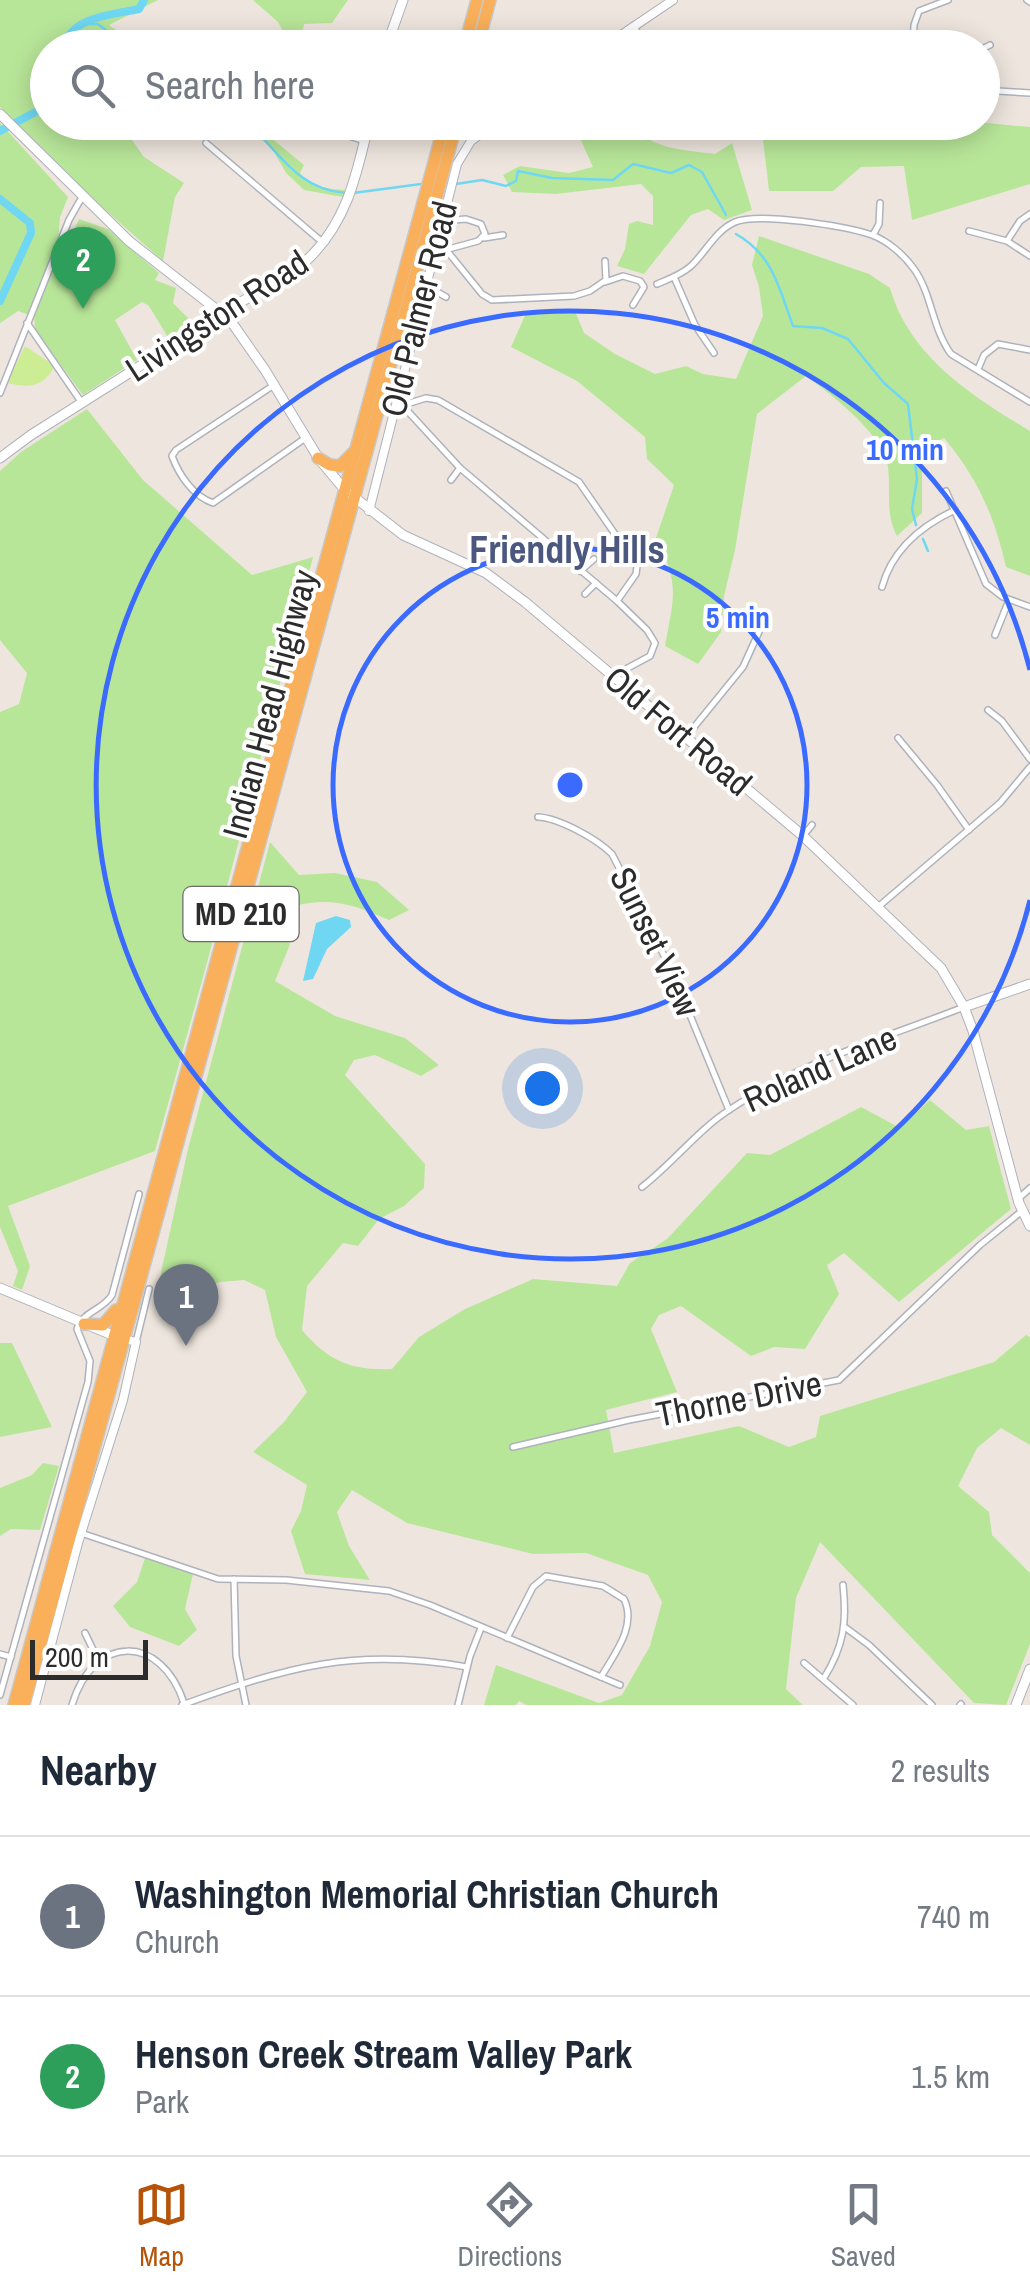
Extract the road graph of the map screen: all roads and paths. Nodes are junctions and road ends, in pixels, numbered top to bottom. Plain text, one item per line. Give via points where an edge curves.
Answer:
1 (404, 0) edge
2 (478, 0) edge
3 (490, 0) edge
4 (673, 0) edge
5 (948, 0) edge
6 (634, 25) junction
7 (393, 30) edge
8 (469, 30) edge
9 (482, 30) edge
10 (627, 30) edge
11 (636, 30) edge
12 (914, 30) edge
13 (1000, 91) edge
14 (1030, 93) edge
15 (2, 115) edge
16 (359, 140) edge
17 (440, 140) edge
18 (451, 140) edge
19 (476, 140) edge
20 (365, 142) joint
21 (206, 144) dead end
22 (82, 197) junction
23 (880, 203) dead end
24 (1030, 214) edge
25 (442, 221) junction
26 (969, 231) dead end
27 (504, 235) dead end
28 (874, 236) junction
29 (484, 238) junction
30 (438, 239) junction
31 (1007, 241) junction
32 (323, 243) junction
33 (445, 250) junction
34 (1030, 256) edge
35 (605, 261) dead end
36 (674, 277) junction
37 (604, 282) junction
38 (657, 284) dead end
39 (426, 285) junction
40 (446, 298) dead end
41 (633, 305) dead end
42 (224, 314) junction
43 (27, 323) junction
44 (1030, 350) edge
45 (714, 353) dead end
46 (978, 370) junction
47 (274, 385) junction
48 (0, 393) edge
49 (1030, 402) edge
50 (82, 403) junction
51 (398, 407) junction
52 (360, 436) junction
53 (306, 438) junction
54 (0, 458) edge
55 (318, 458) junction
56 (460, 468) junction
57 (451, 480) dead end
58 (946, 491) dead end
59 (350, 495) junction
60 (954, 510) junction
61 (369, 511) junction
62 (543, 541) junction
63 (532, 552) dead end
64 (556, 552) junction
65 (594, 559) dead end
66 (548, 560) dead end
67 (580, 571) junction
68 (596, 583) junction
69 (882, 587) dead end
70 (585, 594) dead end
71 (1009, 600) junction
72 (617, 601) junction
73 (1030, 607) edge
74 (762, 624) dead end
75 (994, 635) dead end
76 (612, 676) junction
77 (988, 710) dead end
78 (898, 738) dead end
79 (684, 739) junction
80 (1030, 758) edge
81 (1030, 768) edge
82 (538, 817) dead end
83 (812, 825) dead end
84 (969, 830) junction
85 (803, 836) junction
86 (878, 907) junction
87 (1030, 984) edge
88 (964, 1007) junction
89 (729, 1110) junction
90 (642, 1187) dead end
91 (1030, 1188) edge
92 (139, 1194) dead end
93 (1018, 1200) junction
94 (1022, 1211) junction
95 (1030, 1226) edge
96 (0, 1288) edge
97 (149, 1289) dead end
98 (125, 1292) junction
99 (83, 1324) junction
100 (125, 1339) junction
101 (103, 1375) junction
102 (512, 1447) dead end
103 (82, 1532) junction
104 (234, 1580) junction
105 (843, 1585) dead end
106 (481, 1628) junction
107 (846, 1628) junction
108 (85, 1634) dead end
109 (507, 1638) junction
110 (0, 1654) edge
111 (11, 1658) junction
112 (98, 1660) junction
113 (804, 1664) dead end
114 (467, 1667) junction
115 (1030, 1669) edge
116 (601, 1677) junction
117 (824, 1678) junction
118 (240, 1684) junction
119 (620, 1685) dead end
120 (0, 1695) edge
121 (14, 1705) edge
122 (24, 1705) edge
123 (35, 1705) edge
124 (72, 1705) edge
125 (184, 1705) edge
126 (246, 1705) edge
127 (458, 1705) edge
128 (852, 1705) edge
129 (932, 1705) edge
130 (1016, 1705) edge

1 - 7 main road
2 - 8 highway
3 - 9 highway
4 - 6 street
5 - 12 street via 919,11
6 - 10 street
6 - 11 street
13 - 14 street
15 - 22 main road, Old Fort Road
16 - 20 street
17 - 52 highway, Indian Head Highway / MD 210
18 - 59 highway, Indian Head Highway / MD 210
19 - 25 street, Old Palmer Road via 461,153
20 - 32 main road, Livingston Road via 349,200
21 - 32 street
22 - 42 main road, Old Fort Road
22 - 43 street
23 - 28 street
24 - 31 street
25 - 29 street via 478,222
25 - 30 street, Old Palmer Road
26 - 31 street
27 - 29 street
28 - 36 street via 750,218 726,226
28 - 46 street via 922,281 951,354
29 - 33 street
30 - 33 street
30 - 39 street, Old Palmer Road
31 - 34 street
32 - 42 main road, Livingston Road via 300,266
33 - 37 street via 492,300 574,296
35 - 37 street
36 - 38 street
36 - 45 street
37 - 41 street via 623,276 640,281 644,287
39 - 40 street
39 - 51 street, Old Palmer Road
42 - 47 main road, Old Fort Road
42 - 50 main road, Livingston Road
43 - 48 street
43 - 50 street
44 - 46 street via 998,344
46 - 49 street
47 - 53 main road, Old Fort Road
47 - 53 street via 176,450 175,465 195,494 212,503
50 - 54 main road, Livingston Road
51 - 56 street
51 - 61 street, Old Palmer Road
51 - 72 street via 438,400 579,482 637,566
52 - 55 highway via 345,463
52 - 59 highway, Indian Head Highway / MD 210
53 - 55 main road, Old Fort Road
55 - 59 main road, Old Fort Road
56 - 57 street
56 - 62 street
58 - 60 street
59 - 61 main road, Old Fort Road
59 - 98 highway, Indian Head Highway / MD 210
59 - 100 highway, Indian Head Highway / MD 210
60 - 69 street via 907,543
60 - 71 street via 984,581
61 - 76 main road, Old Fort Road via 427,548 496,579
62 - 63 street
62 - 64 street
64 - 66 street
64 - 67 street
65 - 67 street
67 - 68 street
68 - 70 street
68 - 72 street
71 - 73 street
71 - 75 street
72 - 76 street via 655,647
74 - 79 street via 743,668
76 - 79 main road, Old Fort Road
77 - 80 street
78 - 84 street
79 - 85 main road, Old Fort Road
81 - 84 street
82 - 89 street, Sunset View via 566,823 614,856 671,969
83 - 85 street
84 - 86 street
85 - 86 main road, Old Fort Road
86 - 88 main road, Old Fort Road via 931,956
87 - 88 main road
88 - 89 street, Roland Lane via 806,1068
88 - 93 main road, Old Fort Road
89 - 90 street, Roland Lane
91 - 93 street
92 - 99 street via 112,1295
93 - 94 main road, Old Fort Road
94 - 95 main road, Old Fort Road
94 - 102 street, Thorne Drive via 834,1382
96 - 99 main road
97 - 100 street
98 - 99 highway via 108,1321
98 - 100 highway, Indian Head Highway / MD 210
99 - 100 main road
99 - 101 highway via 104,1344
99 - 111 street via 76,1334 90,1373
100 - 101 highway, Indian Head Highway / MD 210
100 - 103 street via 123,1400
100 - 122 highway, Indian Head Highway / MD 210
101 - 121 highway, Indian Head Highway / MD 210
103 - 104 street
103 - 123 street
104 - 106 street via 388,1591
104 - 118 street
105 - 107 street
106 - 109 street
106 - 114 street
107 - 117 street
107 - 129 street
108 - 112 street
109 - 116 street
109 - 116 street via 533,1587 546,1576 609,1588 624,1599 629,1620
110 - 111 street
111 - 120 street
112 - 124 street via 80,1679
112 - 125 street via 125,1652 158,1661 174,1678
113 - 117 street
114 - 118 street via 380,1657
114 - 127 street
115 - 130 main road
116 - 119 street
117 - 128 street
118 - 125 street
118 - 126 street

